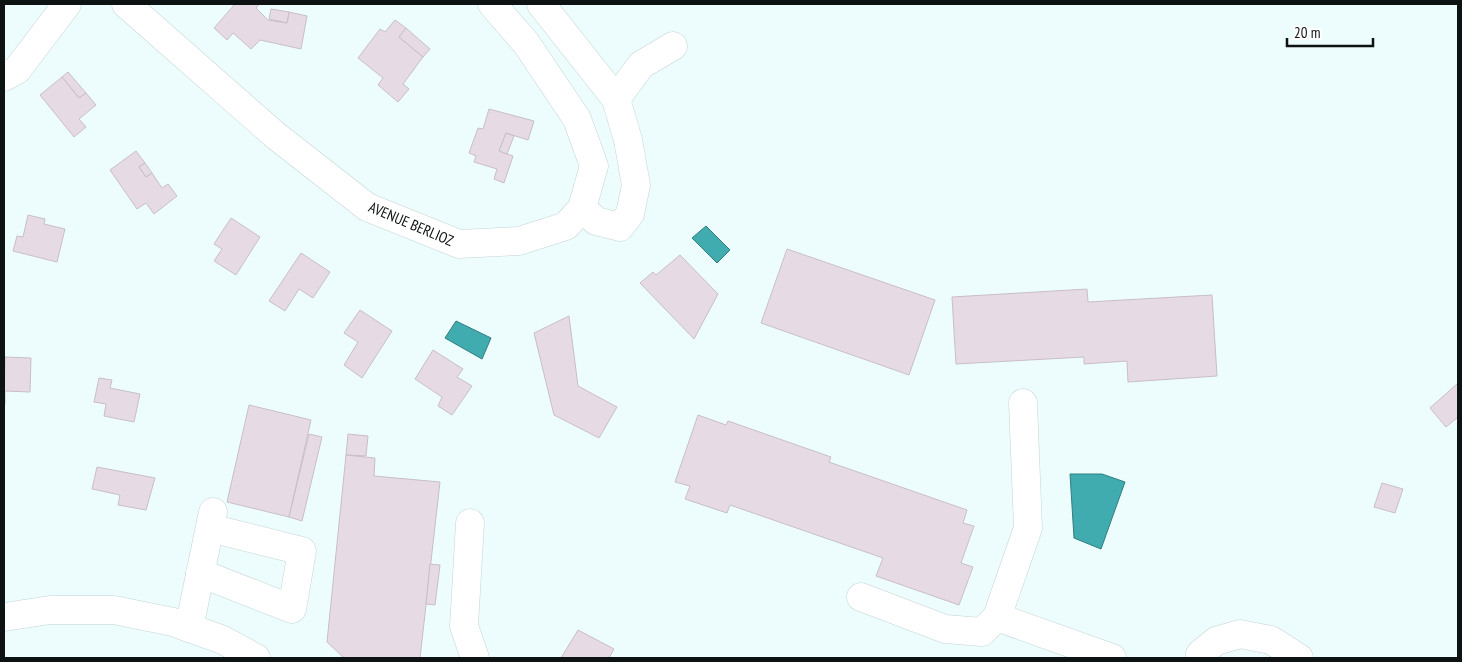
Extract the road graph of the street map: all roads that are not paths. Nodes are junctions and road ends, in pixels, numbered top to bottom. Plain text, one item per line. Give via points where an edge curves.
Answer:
1 (67, 4) edge
2 (126, 4) edge
3 (492, 4) edge
4 (541, 4) edge
5 (673, 46) dead end
6 (4, 77) edge
7 (616, 99) junction
8 (582, 208) junction
9 (1023, 403) dead end
10 (470, 523) dead end
11 (200, 573) junction
12 (860, 597) dead end
13 (4, 617) edge
14 (997, 617) junction
15 (188, 628) junction
16 (1198, 657) edge
17 (256, 658) edge
18 (475, 658) edge
19 (1112, 658) edge
20 (1299, 658) edge

1 - 6 street via 18,70
2 - 8 street, AVENUE BERLIOZ via 275,135 366,207 459,244 520,241 566,226
3 - 8 street, AVENUE BERLIOZ via 526,43 577,119 594,166
4 - 7 street
5 - 7 street via 641,65
7 - 8 street via 636,184 630,214 620,227 596,221
9 - 14 street via 1028,528
10 - 18 street via 464,626
11 - 11 street via 212,520 302,551 292,609
11 - 15 street
12 - 14 street via 945,629 982,632
13 - 15 street via 50,610 114,610
14 - 19 street
15 - 17 street via 223,640
16 - 20 street via 1216,641 1240,634 1271,640

